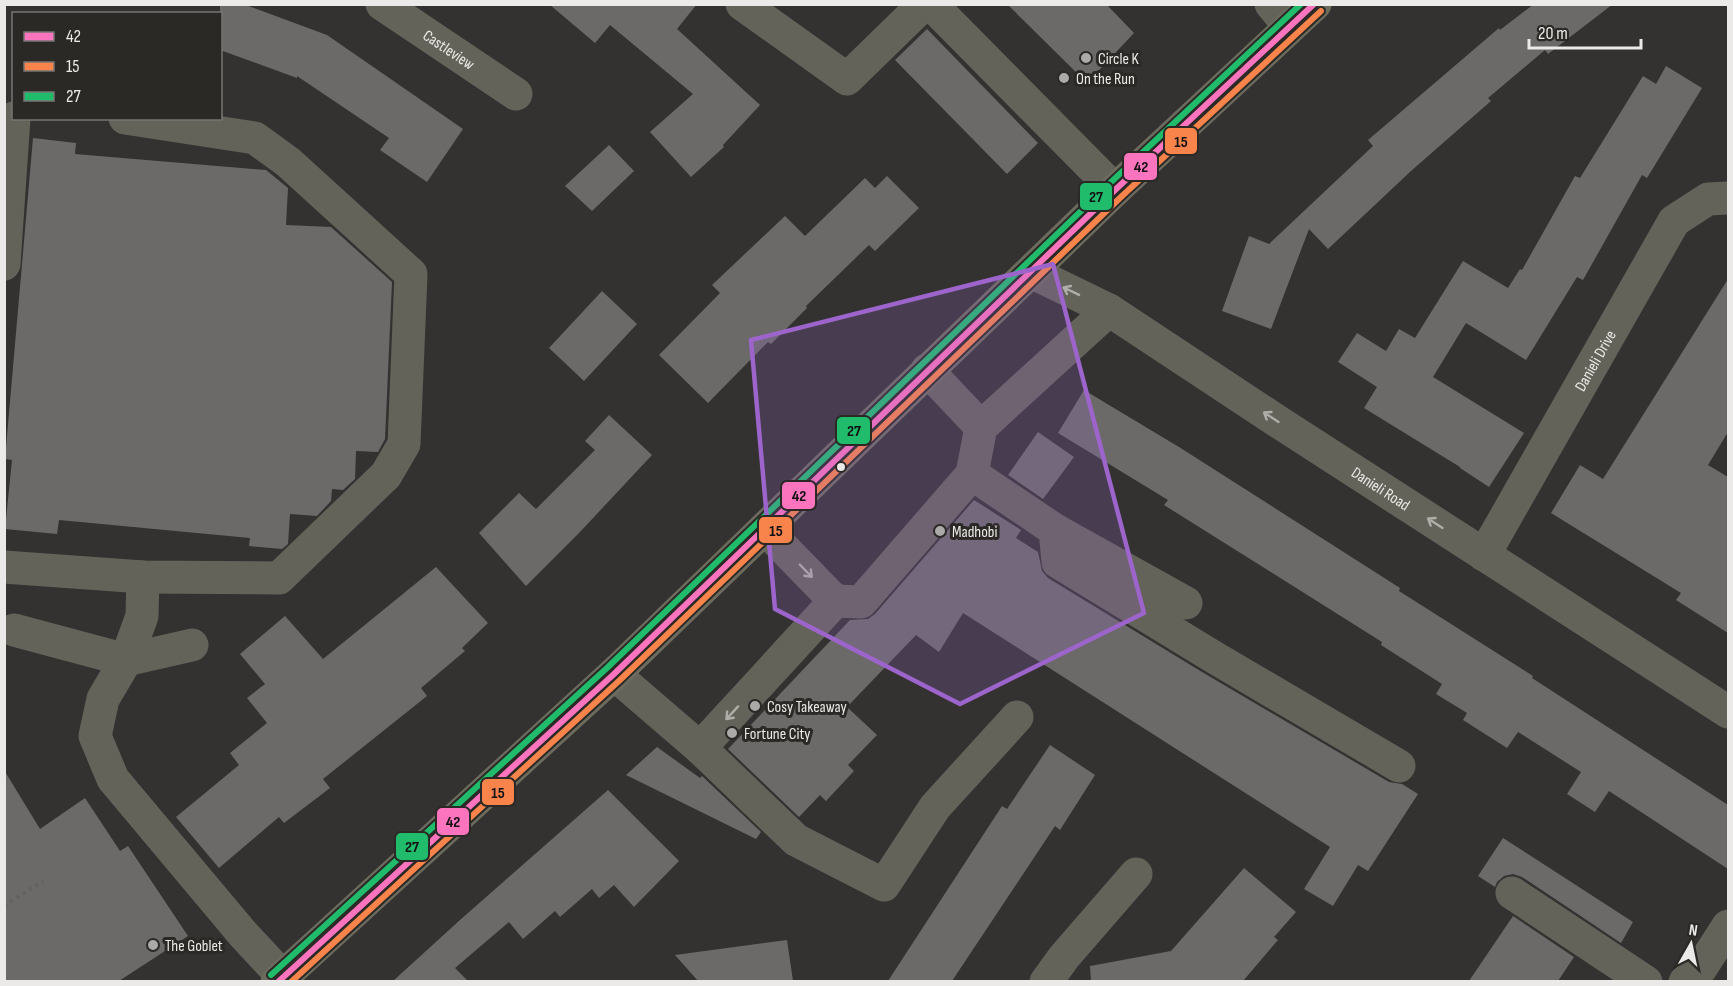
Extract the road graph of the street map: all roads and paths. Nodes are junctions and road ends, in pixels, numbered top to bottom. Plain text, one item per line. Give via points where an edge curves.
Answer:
1 (382, 4) edge
2 (742, 4) edge
3 (924, 4) edge
4 (931, 4) edge
5 (1315, 4) edge
6 (1280, 16) edge
7 (516, 94) dead end
8 (14, 120) edge
9 (138, 120) edge
10 (1115, 190) junction
11 (1728, 198) edge
12 (4, 264) edge
13 (1031, 272) junction
14 (1109, 310) junction
15 (927, 370) junction
16 (981, 427) junction
17 (972, 474) junction
18 (765, 529) junction
19 (1055, 530) junction
20 (1484, 555) junction
21 (4, 567) edge
22 (143, 577) junction
23 (835, 601) junction
24 (1186, 603) dead end
25 (14, 630) dead end
26 (192, 645) dead end
27 (126, 660) junction
28 (614, 674) junction
29 (1728, 711) edge
30 (1017, 717) dead end
31 (700, 748) junction
32 (1399, 766) dead end
33 (1136, 874) dead end
34 (44, 881) dead end
35 (1512, 893) dead end
36 (4, 906) edge
37 (1728, 926) edge
38 (280, 979) edge
39 (1046, 981) edge
40 (1646, 981) edge
41 (1685, 981) edge

1 - 7 street, Castleview
2 - 3 street via 847,79
4 - 10 street
5 - 6 main road
6 - 10 main road
8 - 12 street
9 - 22 street via 255,138 288,162 411,274 404,444 386,475 279,578
10 - 13 main road
11 - 20 street, Danieli Drive via 1708,199 1674,221
14 -> 13 street, Danieli Road
13 - 15 main road
14 - 16 street
20 -> 14 street, Danieli Road
15 - 16 street
15 - 18 main road
16 - 17 street
17 - 19 street
17 - 23 street via 861,602
18 -> 23 street
18 - 28 main road
19 - 24 street
19 - 32 street via 1058,562
20 - 29 street, Danieli Road
21 - 22 street
22 - 27 street via 142,616
23 -> 31 street
25 - 27 street
26 - 27 street
27 - 38 street via 103,699 95,736 113,779
28 - 31 street
28 - 38 main road
30 - 31 street via 935,807 884,885 796,840
33 - 39 street
34 - 36 path
35 - 40 street
37 - 41 street via 1701,968

